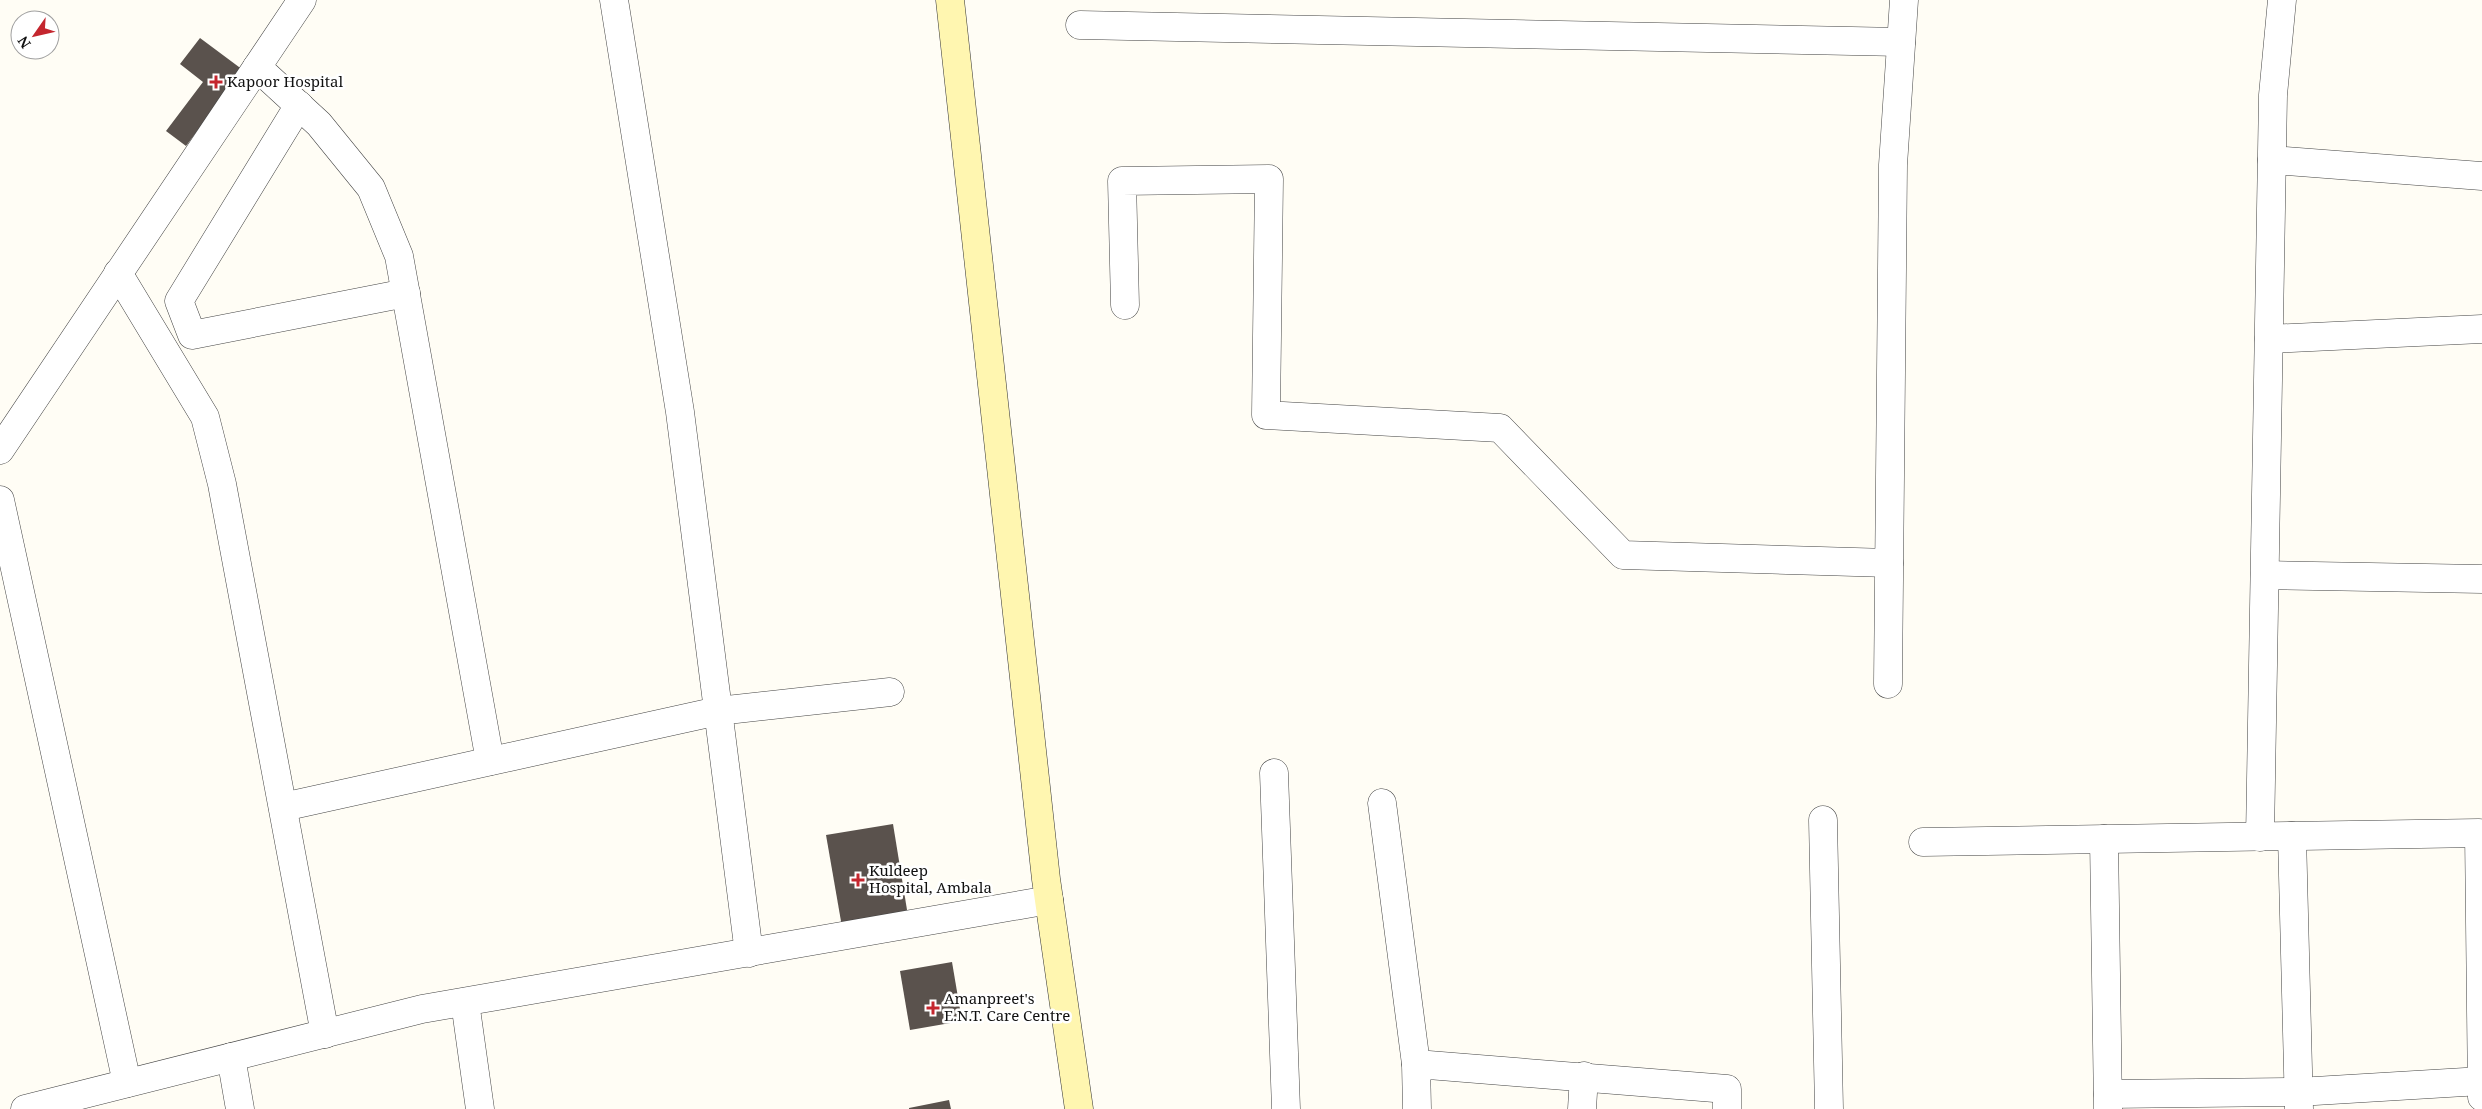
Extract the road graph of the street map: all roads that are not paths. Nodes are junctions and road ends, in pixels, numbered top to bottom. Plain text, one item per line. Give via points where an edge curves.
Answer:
1 (302, 0) edge
2 (614, 0) edge
3 (950, 0) edge
4 (1904, 0) edge
5 (2282, 0) edge
6 (1080, 25) dead end
7 (1901, 42) junction
8 (257, 67) junction
9 (299, 105) junction
10 (2272, 160) junction
11 (2482, 176) edge
12 (118, 273) junction
13 (406, 293) junction
14 (1125, 305) dead end
15 (2482, 328) edge
16 (2269, 338) junction
17 (0, 450) edge
18 (0, 500) edge
19 (1889, 563) junction
20 (2265, 575) junction
21 (2482, 579) edge
22 (1888, 684) dead end
23 (890, 692) dead end
24 (718, 711) junction
25 (490, 761) junction
26 (1274, 773) dead end
27 (1382, 804) dead end
28 (283, 808) junction
29 (1823, 820) dead end
30 (2292, 836) junction
31 (2260, 837) junction
32 (2104, 839) junction
33 (1924, 842) dead end
34 (1049, 900) junction
35 (749, 953) junction
36 (465, 1002) junction
37 (325, 1034) junction
38 (231, 1057) junction
39 (1416, 1064) junction
40 (1584, 1076) junction
41 (2482, 1081) edge
42 (127, 1083) junction
43 (2482, 1098) edge
44 (2108, 1101) edge
45 (2298, 1101) edge
46 (25, 1109) edge
47 (240, 1109) edge
48 (480, 1109) edge
49 (1079, 1109) edge
50 (1286, 1109) edge
51 (1417, 1109) edge
52 (1582, 1109) edge
53 (1727, 1109) edge
54 (1829, 1109) edge

1 - 8 street
2 - 24 street via 680,412
3 - 34 street
4 - 7 street
5 - 10 street via 2273,95
6 - 7 street
7 - 19 street via 1893,165
8 - 9 street
8 - 12 street
9 - 13 street via 319,124 371,188 399,256
9 - 13 street via 179,301 192,335
10 - 11 street
10 - 16 street
12 - 17 street
12 - 28 street via 205,416 222,484
13 - 25 street
14 - 19 street via 1122,181 1269,179 1266,415 1500,428 1623,555
15 - 16 street
16 - 20 street
18 - 42 street
19 - 22 street
20 - 21 street
20 - 31 street
23 - 24 street
24 - 25 street
24 - 35 street
25 - 28 street
26 - 50 street
27 - 39 street
28 - 37 street
29 - 54 street
30 - 31 street
30 - 41 street via 2479,833
30 - 45 street
31 - 32 street
32 - 33 street
32 - 44 street
34 - 35 street
34 - 49 street
35 - 36 street
36 - 37 street
36 - 48 street
37 - 38 street
38 - 42 street
38 - 47 street
39 - 40 street
39 - 51 street
40 - 52 street
40 - 53 street via 1728,1088
41 - 43 street
41 - 45 street
42 - 46 street
44 - 45 street

